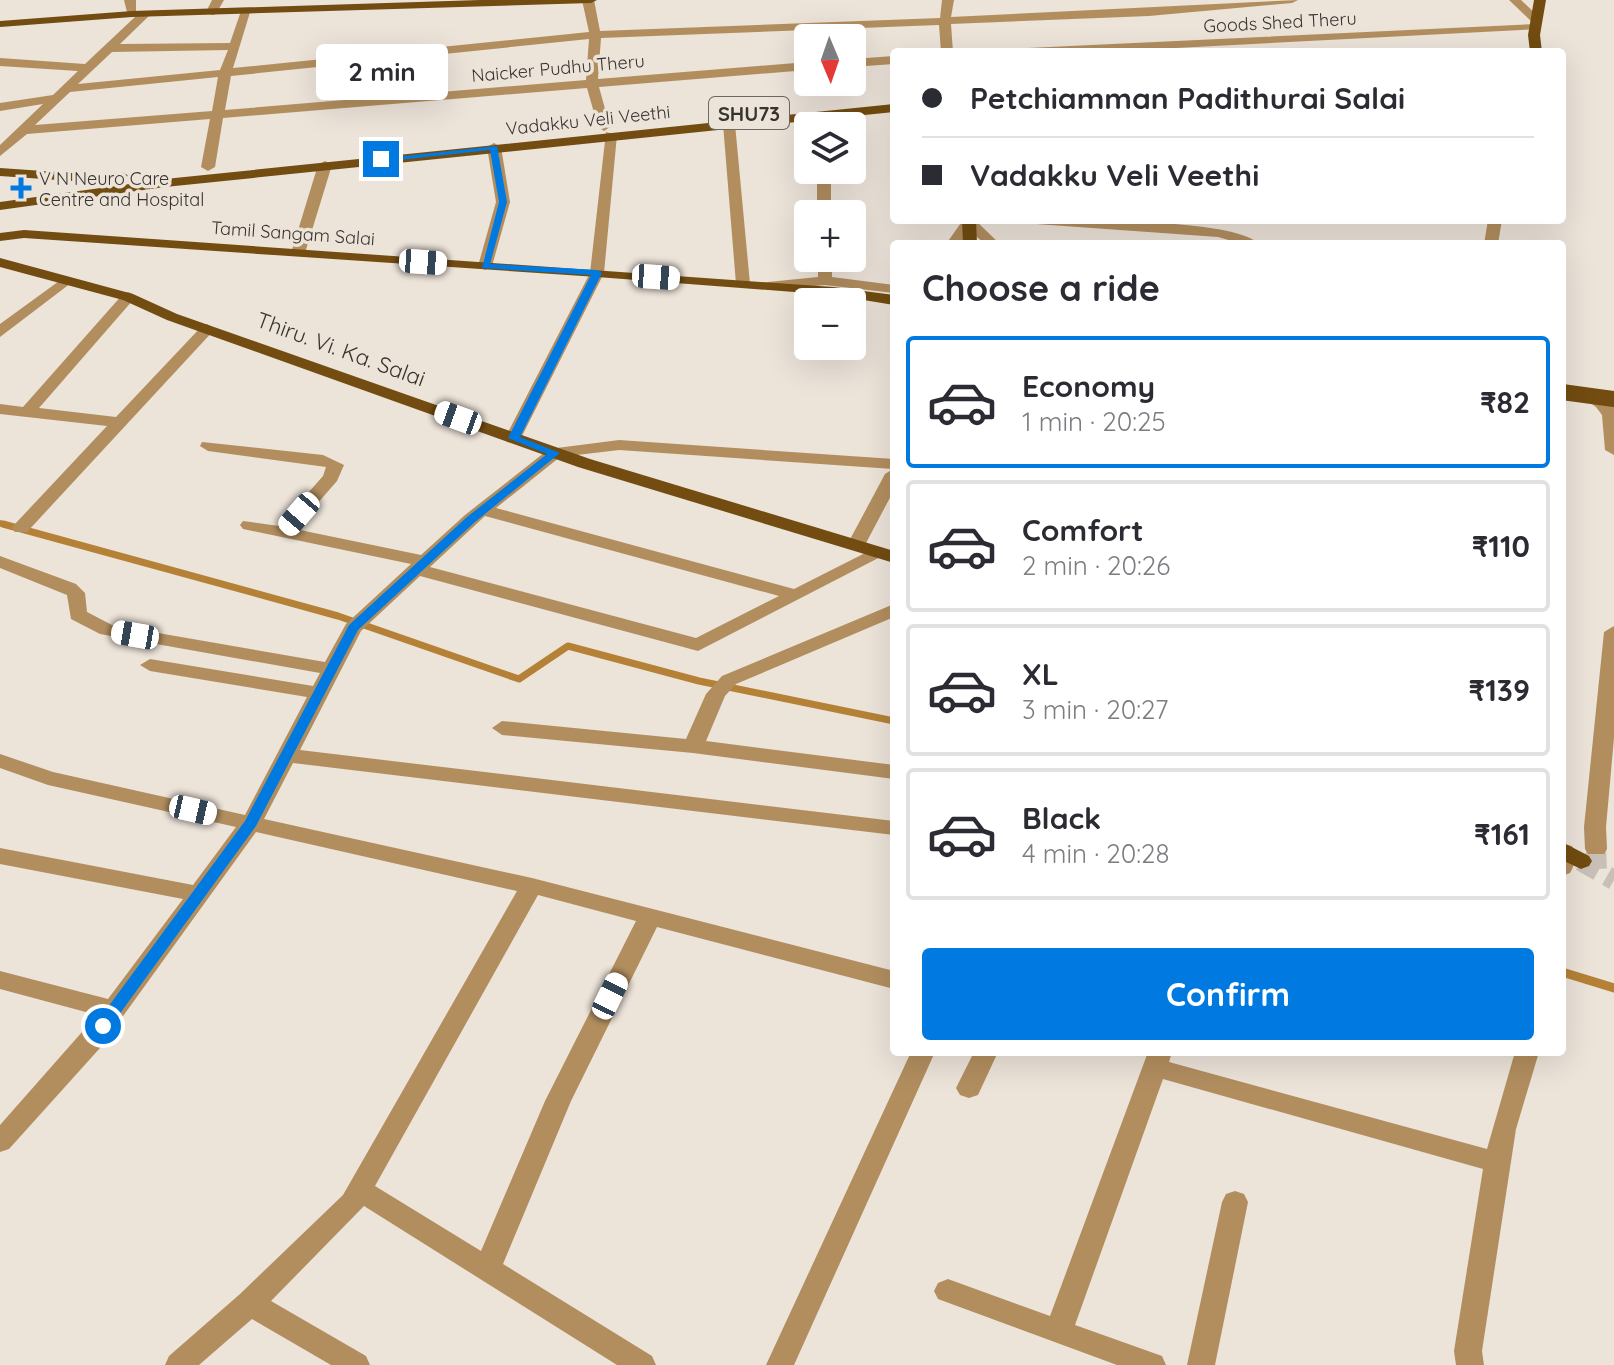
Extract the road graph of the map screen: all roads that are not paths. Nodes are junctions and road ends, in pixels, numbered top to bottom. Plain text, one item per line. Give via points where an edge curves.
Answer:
1 (130, 0) edge
2 (218, 0) edge
3 (590, 0) edge
4 (948, 0) edge
5 (1292, 0) edge
6 (1515, 0) edge
7 (1540, 0) edge
8 (456, 1) edge
9 (247, 11) junction
10 (212, 12) junction
11 (132, 14) junction
12 (145, 14) junction
13 (945, 23) junction
14 (0, 24) edge
15 (1535, 27) junction
16 (595, 35) junction
17 (235, 46) junction
18 (1522, 47) dead end
19 (110, 48) junction
20 (947, 48) edge
21 (1109, 48) edge
22 (1536, 48) edge
23 (890, 60) edge
24 (0, 62) edge
25 (866, 62) edge
26 (794, 67) edge
27 (90, 68) junction
28 (225, 74) junction
29 (592, 83) junction
30 (62, 94) junction
31 (890, 99) edge
32 (0, 107) edge
33 (890, 109) edge
34 (866, 113) edge
35 (216, 114) junction
36 (794, 121) edge
37 (729, 124) junction
38 (25, 130) junction
39 (608, 131) junction
40 (494, 147) junction
41 (0, 152) edge
42 (325, 165) junction
43 (208, 167) junction
44 (0, 172) edge
45 (101, 179) junction
46 (88, 193) junction
47 (4, 206) edge
48 (972, 224) edge
49 (1092, 224) edge
50 (0, 226) edge
51 (24, 234) junction
52 (0, 237) edge
53 (989, 240) edge
54 (1246, 240) edge
55 (298, 253) junction
56 (0, 262) edge
57 (485, 266) junction
58 (827, 272) edge
59 (597, 273) junction
60 (66, 280) junction
61 (743, 284) junction
62 (768, 286) joint
63 (829, 286) junction
64 (890, 289) edge
65 (128, 297) junction
66 (890, 299) edge
67 (207, 329) junction
68 (0, 332) edge
69 (1566, 391) edge
70 (1566, 392) edge
71 (1614, 399) edge
72 (0, 409) edge
73 (27, 412) junction
74 (120, 422) junction
75 (513, 438) junction
76 (208, 446) dead end
77 (1614, 450) edge
78 (555, 453) junction
79 (890, 464) edge
80 (890, 481) edge
81 (482, 510) junction
82 (249, 525) dead end
83 (21, 528) dead end
84 (283, 532) junction
85 (856, 545) junction
86 (888, 555) edge
87 (0, 562) edge
88 (424, 566) junction
89 (796, 595) junction
90 (890, 612) edge
91 (1614, 632) edge
92 (150, 665) dead end
93 (332, 669) junction
94 (319, 693) junction
95 (502, 728) dead end
96 (693, 746) junction
97 (286, 755) junction
98 (0, 761) edge
99 (890, 771) edge
100 (251, 823) junction
101 (890, 828) edge
102 (0, 856) edge
103 (1573, 856) tunnel mouth
104 (532, 886) junction
105 (199, 894) junction
106 (650, 917) junction
107 (890, 979) edge
108 (0, 980) edge
109 (114, 1010) junction
110 (921, 1056) edge
111 (984, 1056) edge
112 (1526, 1056) edge
113 (1157, 1060) edge
114 (969, 1088) dead end
115 (0, 1142) edge
116 (1498, 1163) junction
117 (359, 1190) junction
118 (1235, 1202) dead end
119 (487, 1269) junction
120 (948, 1291) dead end
121 (250, 1303) junction
122 (1059, 1331) junction
123 (179, 1365) edge
124 (356, 1365) edge
125 (642, 1365) edge
126 (780, 1365) edge
127 (1152, 1365) edge
128 (1201, 1365) edge
129 (1470, 1365) edge

1 - 11 street
2 - 10 street
3 - 8 main road
3 - 16 street
4 - 13 street
5 - 13 street
6 - 15 street
7 - 15 main road
8 - 9 main road
9 - 10 main road
9 - 17 street
10 - 12 main road
11 - 12 main road
11 - 14 main road
12 - 19 street
13 - 16 street
13 - 20 street
15 - 18 main road
15 - 21 street, Goods Shed Theru
15 - 22 main road
16 - 28 street
16 - 29 street
17 - 19 street
17 - 28 street
19 - 27 street
23 - 25 street
24 - 27 street
26 - 29 street, Naicker Pudhu Theru
27 - 30 street
28 - 30 street
28 - 35 street
29 - 35 street, Naicker Pudhu Theru
29 - 39 street
30 - 32 street
30 - 38 street
31 - 39 main road, Vadakku Veli Veethi / SHU73
33 - 34 main road, Vadakku Veli Veethi / SHU73
35 - 38 street, Naicker Pudhu Theru
35 - 43 street
36 - 37 main road, Vadakku Veli Veethi / SHU73
37 - 39 main road, Vadakku Veli Veethi / SHU73
37 - 61 street
38 - 41 street
39 - 40 main road, Vadakku Veli Veethi / SHU73
39 - 43 main road, Vadakku Veli Veethi / SHU73
39 - 59 street
40 - 42 main road, Vadakku Veli Veethi / SHU73
40 - 57 street via 503,202
42 - 46 main road, Vadakku Veli Veethi / SHU73
42 - 55 street
43 - 45 main road, Vadakku Veli Veethi / SHU73
44 - 45 main road, Vadakku Veli Veethi
45 - 46 main road
46 - 47 main road, Vadakku Veli Veethi / SHU73
48 - 53 street
49 - 54 street via 1218,233
50 - 51 main road
51 - 52 main road
51 - 55 main road, Tamil Sangam Salai
55 - 57 main road, Tamil Sangam Salai
56 - 60 main road, Thiru. Vi. Ka. Salai
57 - 59 main road, Tamil Sangam Salai
58 - 63 street
59 - 61 main road, Tamil Sangam Salai
59 - 75 street
60 - 65 main road, Thiru. Vi. Ka. Salai
60 - 68 street
61 - 62 main road, Tamil Sangam Salai
62 - 63 street
63 - 64 street
63 - 66 main road
65 - 67 main road, Thiru. Vi. Ka. Salai
65 - 73 street
67 - 74 street
67 - 75 main road, Thiru. Vi. Ka. Salai
69 - 77 street via 1588,394 1609,406
70 - 71 main road, bridge
72 - 73 street
73 - 74 street
74 - 83 street
75 - 78 main road, Thiru. Vi. Ka. Salai
76 - 84 street via 335,465 331,477
78 - 79 street via 662,446
78 - 81 street
78 - 85 main road, Thiru. Vi. Ka. Salai
80 - 85 street
81 - 88 street
81 - 89 street
82 - 84 street
84 - 88 street
85 - 86 main road, Thiru. Vi. Ka. Salai
86 - 89 street
87 - 93 street via 69,588 76,593 78,615 107,630
88 - 89 street via 698,645
88 - 93 street via 359,622
90 - 96 street via 723,687
91 - 103 street via 1595,827
92 - 94 street
93 - 94 street
94 - 97 street
95 - 96 street
96 - 99 street
97 - 100 street
97 - 101 street
98 - 100 street via 48,778
100 - 104 street
100 - 105 street
102 - 105 street
104 - 106 street
104 - 117 street
105 - 109 street
106 - 107 street
106 - 119 street via 558,1101
108 - 109 street
109 - 115 street
110 - 126 street
111 - 114 street
112 - 116 street
113 - 116 street
113 - 122 street
116 - 129 street
117 - 119 street
117 - 121 street
118 - 128 street
119 - 125 street
120 - 122 street
121 - 123 street
121 - 124 street
122 - 127 street

